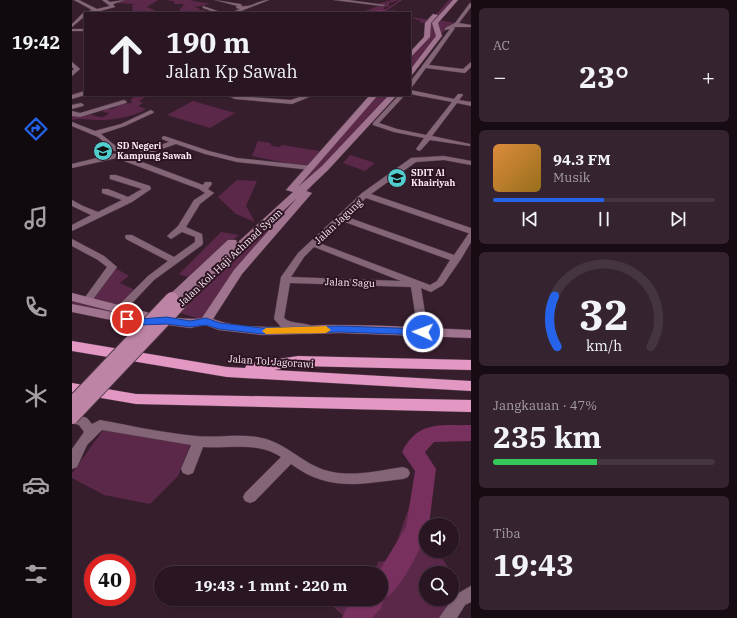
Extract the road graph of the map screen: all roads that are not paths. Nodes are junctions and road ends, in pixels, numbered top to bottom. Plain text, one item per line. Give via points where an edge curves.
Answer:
1 (76, 0) edge
2 (104, 0) edge
3 (123, 0) edge
4 (217, 0) edge
5 (267, 0) edge
6 (336, 0) edge
7 (449, 0) edge
8 (456, 0) edge
9 (112, 3) junction
10 (471, 4) edge
11 (383, 5) dead end
12 (444, 6) junction
13 (450, 6) junction
14 (205, 7) dead end
15 (244, 8) junction
16 (95, 10) junction
17 (90, 12) edge
18 (218, 12) edge
19 (235, 12) edge
20 (84, 16) edge
21 (438, 20) junction
22 (457, 23) junction
23 (72, 26) edge
24 (471, 26) edge
25 (453, 28) dead end
26 (72, 30) edge
27 (84, 30) edge
28 (439, 36) junction
29 (411, 55) edge
30 (72, 64) edge
31 (471, 64) edge
32 (426, 66) junction
33 (411, 73) edge
34 (72, 74) edge
35 (411, 85) edge
36 (411, 92) edge
37 (84, 93) edge
38 (232, 96) edge
39 (308, 96) edge
40 (392, 96) edge
41 (401, 96) edge
42 (72, 98) edge
43 (458, 98) junction
44 (371, 99) edge
45 (124, 102) dead end
46 (471, 104) edge
47 (81, 105) dead end
48 (72, 107) edge
49 (380, 108) junction
50 (151, 112) dead end
51 (72, 113) edge
52 (72, 124) edge
53 (93, 134) junction
54 (429, 137) junction
55 (164, 138) dead end
56 (176, 142) junction
57 (468, 145) dead end
58 (419, 149) dead end
59 (117, 156) junction
60 (127, 159) junction
61 (471, 163) edge
62 (72, 166) edge
63 (311, 168) junction
64 (113, 176) dead end
65 (105, 191) dead end
66 (297, 195) junction
67 (365, 195) junction
68 (129, 200) junction
69 (72, 202) edge
70 (98, 215) junction
71 (342, 218) junction
72 (72, 228) edge
73 (181, 228) junction
74 (471, 231) edge
75 (471, 235) edge
76 (171, 236) dead end
77 (129, 237) dead end
78 (72, 242) edge
79 (314, 244) junction
80 (456, 259) junction
81 (173, 260) junction
82 (285, 280) junction
83 (415, 284) junction
84 (431, 289) junction
85 (72, 297) edge
86 (88, 300) junction
87 (176, 301) junction
88 (418, 302) junction
89 (72, 308) edge
90 (117, 313) junction
91 (206, 321) junction
92 (311, 330) junction
93 (423, 332) junction
94 (471, 334) edge
95 (72, 346) edge
96 (471, 365) edge
97 (227, 372) junction
98 (471, 386) edge
99 (72, 388) edge
100 (72, 403) edge
101 (471, 406) edge
102 (72, 418) edge
103 (90, 432) junction
104 (199, 441) junction
105 (74, 446) edge
106 (288, 455) junction
107 (72, 463) edge
108 (188, 469) dead end
109 (403, 473) dead end
110 (250, 497) dead end
111 (471, 594) edge
112 (447, 618) edge

1 - 16 street
2 - 9 street
3 - 9 street
4 - 15 street via 235,3
5 - 15 street
6 - 11 street
7 - 12 main road
8 - 13 main road
9 - 16 street via 113,6
10 - 22 street
12 - 13 main road
12 - 29 main road via 428,23 427,37
13 - 21 main road
14 - 18 street
15 - 19 street
16 - 17 street
20 - 23 street
21 - 22 street
21 - 28 main road via 435,23
22 - 24 street
24 - 28 street via 453,24
25 - 32 street
26 - 27 street
28 - 33 main road
30 - 34 street via 76,69
31 - 32 street via 462,71
32 - 35 street
36 - 43 street
37 - 42 street
38 - 39 street via 292,102
40 - 49 main road
41 - 54 street via 375,123 396,131
43 - 46 street
43 - 54 street
44 - 49 main road
44 - 63 main road
45 - 51 street via 80,115
47 - 48 street
49 - 66 main road
50 - 53 street via 123,125
52 - 53 street
53 - 59 street via 100,136 121,153
54 - 57 street
54 - 58 street
55 - 56 street
56 - 60 street
56 - 63 street via 237,160
59 - 60 street
59 - 62 street
60 - 73 street via 206,186 203,190 210,193 198,202
61 - 67 street, Jalan Jagung via 444,158 414,160
63 - 66 main road
64 - 68 street via 147,188
65 - 68 street
66 - 87 main road, Jalan Kol. Haji Achmad Syam
66 - 91 main road via 238,272
67 - 71 street, Jalan Jagung
67 - 74 street
68 - 70 street
69 - 70 street
70 - 72 street
71 - 79 street, Jalan Jagung
71 - 80 street
73 - 76 street
73 - 81 street via 196,233 200,240
75 - 80 street
77 - 81 street
78 - 86 street via 102,258 112,268
79 - 82 street, Jalan Jagung via 291,268
79 - 83 street
80 - 84 street via 440,283
81 - 90 street via 134,294
82 - 83 street, Jalan Sagu
82 - 92 street, Jalan Jagung via 279,319 285,324
83 - 84 street
83 - 88 street
84 - 88 street
85 - 86 main road
86 - 90 main road
87 - 100 main road, Jalan Kol. Haji Achmad Syam, bridge
87 - 102 main road, Jalan Kol. Haji Achmad Syam, bridge
88 - 93 street
89 - 90 main road
90 - 91 main road via 140,322 164,320 190,324
91 - 92 main road via 219,326 262,331
92 - 93 main road
93 - 94 main road
95 - 97 highway, Jalan Tol Jagorawi
96 - 97 highway via 298,361
97 - 98 highway, Jalan Tol Jagorawi
99 - 101 highway via 136,399
102 - 103 street via 83,421
103 - 104 street via 100,425
103 - 105 street
104 - 106 street via 261,442 278,447
104 - 108 street
105 - 107 street
106 - 109 street via 314,472 329,478 347,480
106 - 110 street via 285,462
111 - 112 street via 460,600

